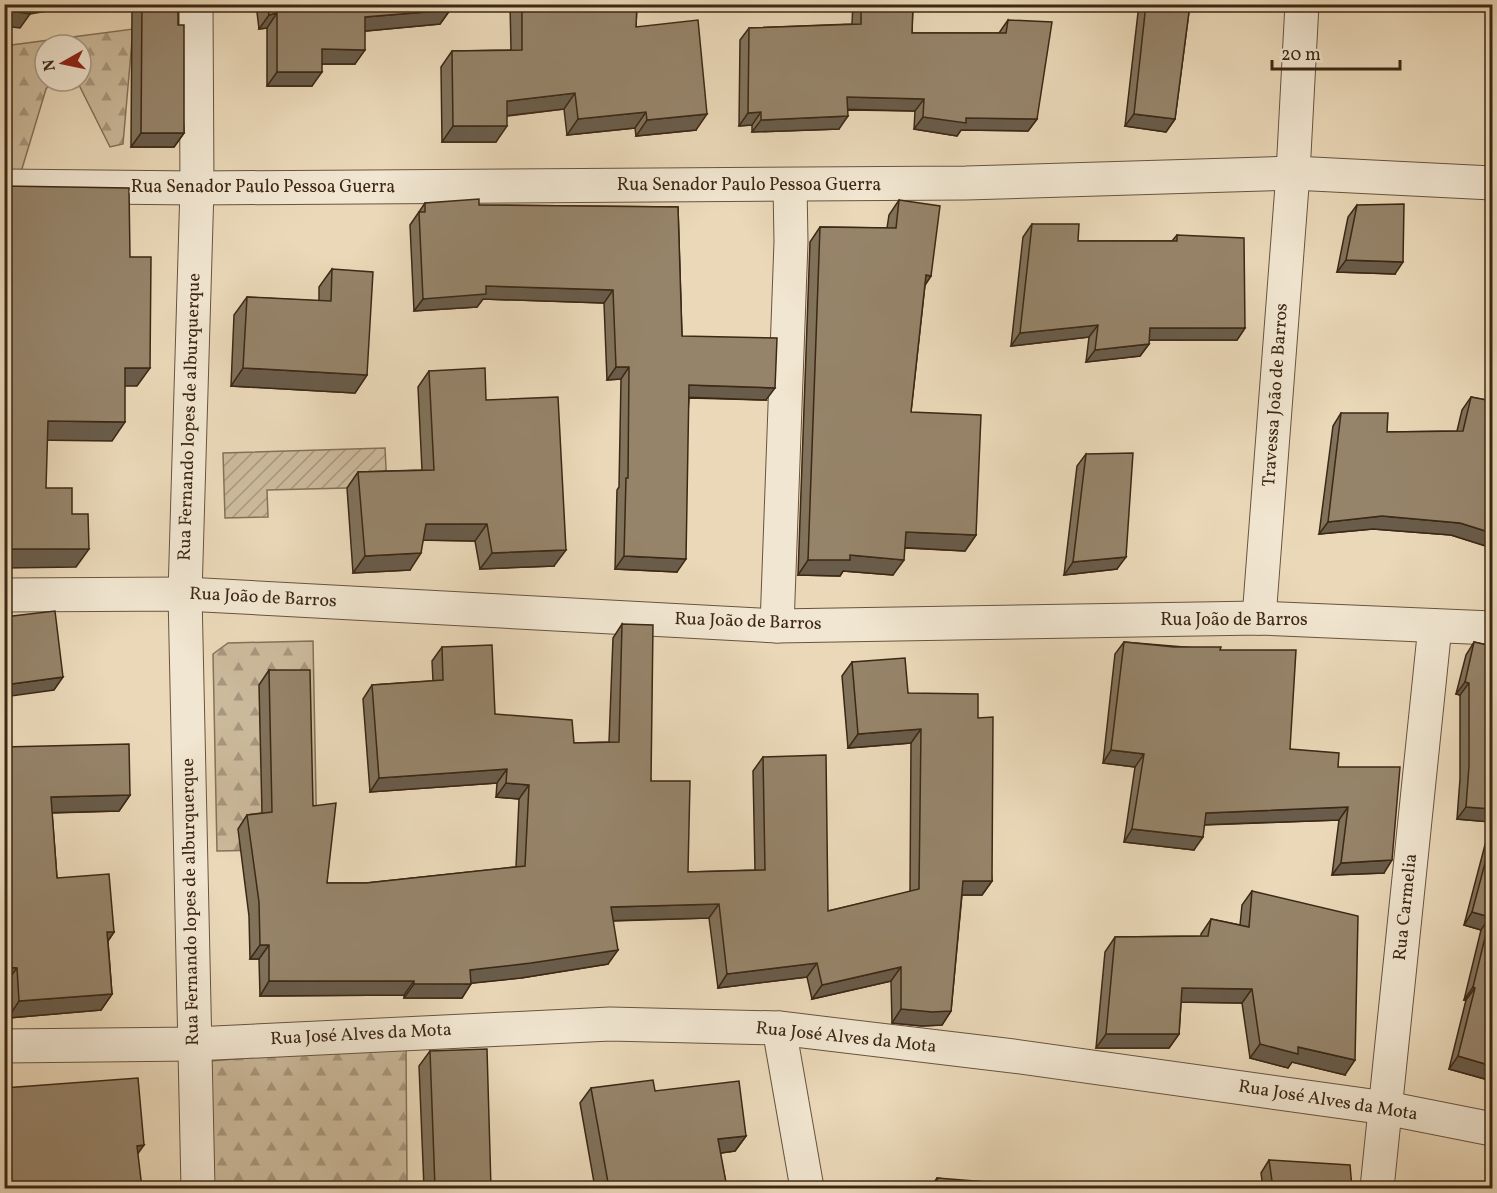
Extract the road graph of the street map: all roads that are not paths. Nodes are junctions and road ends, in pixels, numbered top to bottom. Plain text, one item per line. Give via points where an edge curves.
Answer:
1 (195, 4) edge
2 (1302, 4) edge
3 (1293, 173) junction
4 (1492, 183) edge
5 (790, 185) junction
6 (4, 186) edge
7 (197, 188) junction
8 (185, 594) junction
9 (4, 595) edge
10 (1259, 618) junction
11 (777, 626) junction
12 (1435, 626) junction
13 (1492, 628) edge
14 (779, 1028) junction
15 (194, 1044) junction
16 (4, 1046) edge
17 (1386, 1108) junction
18 (1492, 1130) edge
19 (198, 1188) edge
20 (807, 1188) edge
21 (1377, 1188) edge

1 - 7 street, Rua Fernando lopes de alburquerque
2 - 3 street, Travessa João de Barros
3 - 4 street, Rua Senador Paulo Pessoa Guerra
3 - 5 street, Rua Senador Paulo Pessoa Guerra
3 - 10 street, Travessa João de Barros
5 - 7 street, Rua Senador Paulo Pessoa Guerra
5 - 11 street
6 - 7 street, Rua Senador Paulo Pessoa Guerra
7 - 8 street, Rua Fernando lopes de alburquerque
8 - 9 street, Rua João de Barros
8 - 11 street, Rua João de Barros
8 - 15 street, Rua Fernando lopes de alburquerque
10 - 11 street, Rua João de Barros
10 - 12 street, Rua João de Barros
12 - 13 street, Rua João de Barros
12 - 17 street, Rua Carmelia
14 - 15 street, Rua José Alves da Mota via 610,1024
14 - 17 street, Rua José Alves da Mota
14 - 20 street
15 - 16 street, Rua José Alves da Mota
15 - 19 street, Rua Fernando lopes de alburquerque
17 - 18 street, Rua José Alves da Mota
17 - 21 street, Rua Carmelia

